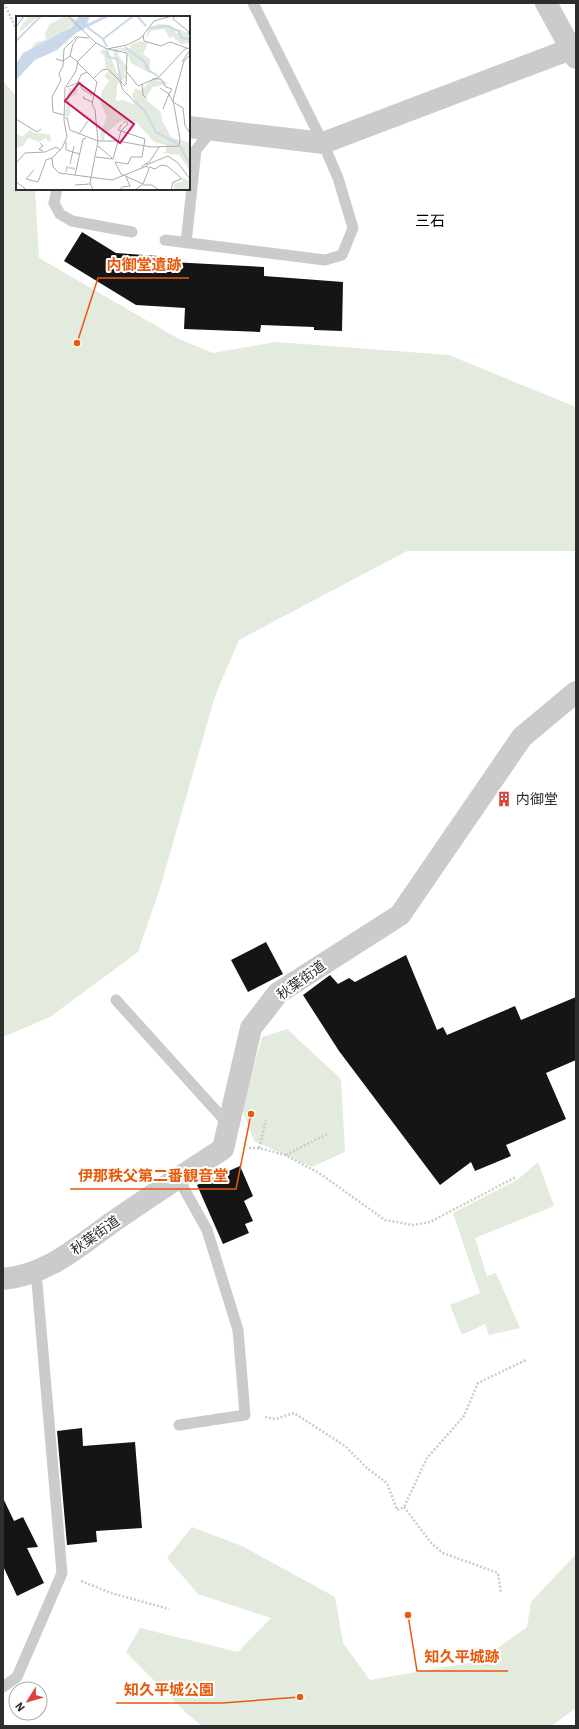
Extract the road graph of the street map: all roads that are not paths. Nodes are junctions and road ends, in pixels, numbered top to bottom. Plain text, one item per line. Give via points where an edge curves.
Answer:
1 (253, 3) edge
2 (546, 3) edge
3 (574, 52) edge
4 (190, 127) edge
5 (212, 130) junction
6 (323, 143) junction
7 (56, 190) edge
8 (132, 232) dead end
9 (165, 240) dead end
10 (186, 242) junction
11 (576, 692) edge
12 (116, 1000) dead end
13 (228, 1124) junction
14 (178, 1178) junction
15 (36, 1271) junction
16 (3, 1279) edge
17 (179, 1425) dead end
18 (3, 1686) edge

1 - 6 lane
2 - 3 street
3 - 6 street
4 - 5 street
5 - 6 street
5 - 10 lane via 196,150
6 - 10 lane via 338,178 353,228 342,255 325,260
7 - 8 lane via 54,203 60,214 66,218
9 - 10 lane
11 - 13 street, 秋葉街道 via 522,736 400,915 278,994 252,1028
12 - 13 lane
13 - 14 street, 秋葉街道 via 223,1149
14 - 15 street, 秋葉街道 via 53,1265
14 - 17 lane via 207,1230 238,1330 244,1415
15 - 16 street, 秋葉街道 via 16,1278
15 - 18 lane via 62,1573 17,1677

